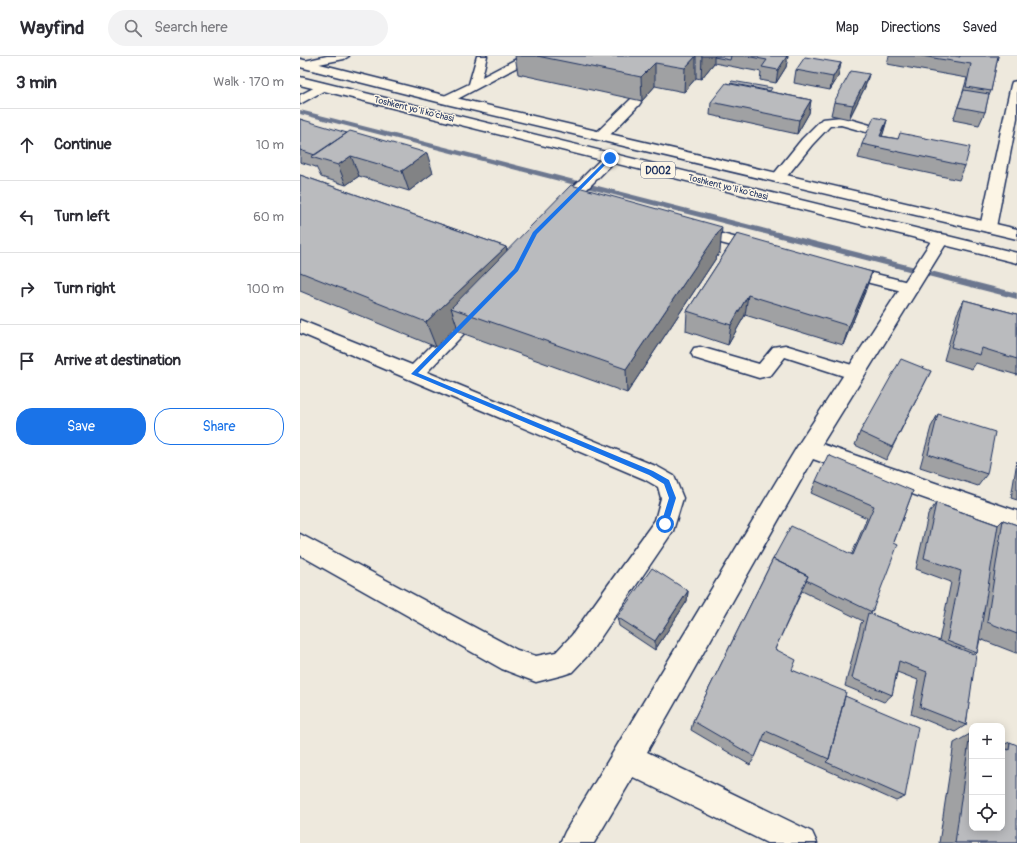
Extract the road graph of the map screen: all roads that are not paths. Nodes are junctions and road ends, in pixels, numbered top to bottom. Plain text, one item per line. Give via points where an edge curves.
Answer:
1 (344, 56) edge
2 (480, 56) edge
3 (530, 56) edge
4 (302, 64) edge
5 (300, 81) edge
6 (474, 85) junction
7 (1017, 85) edge
8 (322, 87) junction
9 (300, 100) edge
10 (446, 100) junction
11 (635, 102) edge
12 (866, 128) dead end
13 (601, 136) junction
14 (610, 158) junction
15 (778, 178) junction
16 (549, 218) edge
17 (988, 227) junction
18 (683, 228) edge
19 (1017, 234) edge
20 (941, 239) junction
21 (774, 252) edge
22 (1017, 258) edge
23 (827, 266) edge
24 (917, 277) junction
25 (489, 297) edge
26 (300, 326) edge
27 (700, 353) dead end
28 (856, 373) junction
29 (414, 374) junction
30 (808, 448) junction
31 (1017, 521) edge
32 (300, 544) edge
33 (627, 758) junction
34 (576, 843) edge
35 (801, 843) edge

1 - 4 lane
2 - 6 lane
3 - 6 lane
4 - 10 main road, Toshkent yo‘li ko‘chasi / D002
5 - 8 main road, Toshkent yo‘li ko‘chasi / D002
6 - 10 lane
7 - 17 main road
8 - 9 lane
8 - 14 main road, Toshkent yo‘li ko‘chasi / D002
10 - 13 main road, Toshkent yo‘li ko‘chasi / D002
11 - 13 lane
12 - 15 lane via 842,121 826,122
13 - 15 main road, Toshkent yo‘li ko‘chasi / D002
14 - 16 lane via 588,180 577,198
14 - 20 main road, Toshkent yo‘li ko‘chasi / D002
15 - 17 main road, Toshkent yo‘li ko‘chasi / D002
17 - 19 main road, Toshkent yo‘li ko‘chasi / D002
18 - 21 lane
20 - 22 main road, Toshkent yo‘li ko‘chasi / D002
20 - 24 main road
23 - 24 lane
24 - 28 main road
25 - 29 lane
26 - 29 lane
27 - 28 lane via 759,371 766,370 779,352 785,352
28 - 30 main road
29 - 32 lane via 667,482 672,498 665,524 581,644 563,663 536,669 511,660
30 - 31 main road
30 - 33 main road
33 - 34 main road
33 - 35 main road

